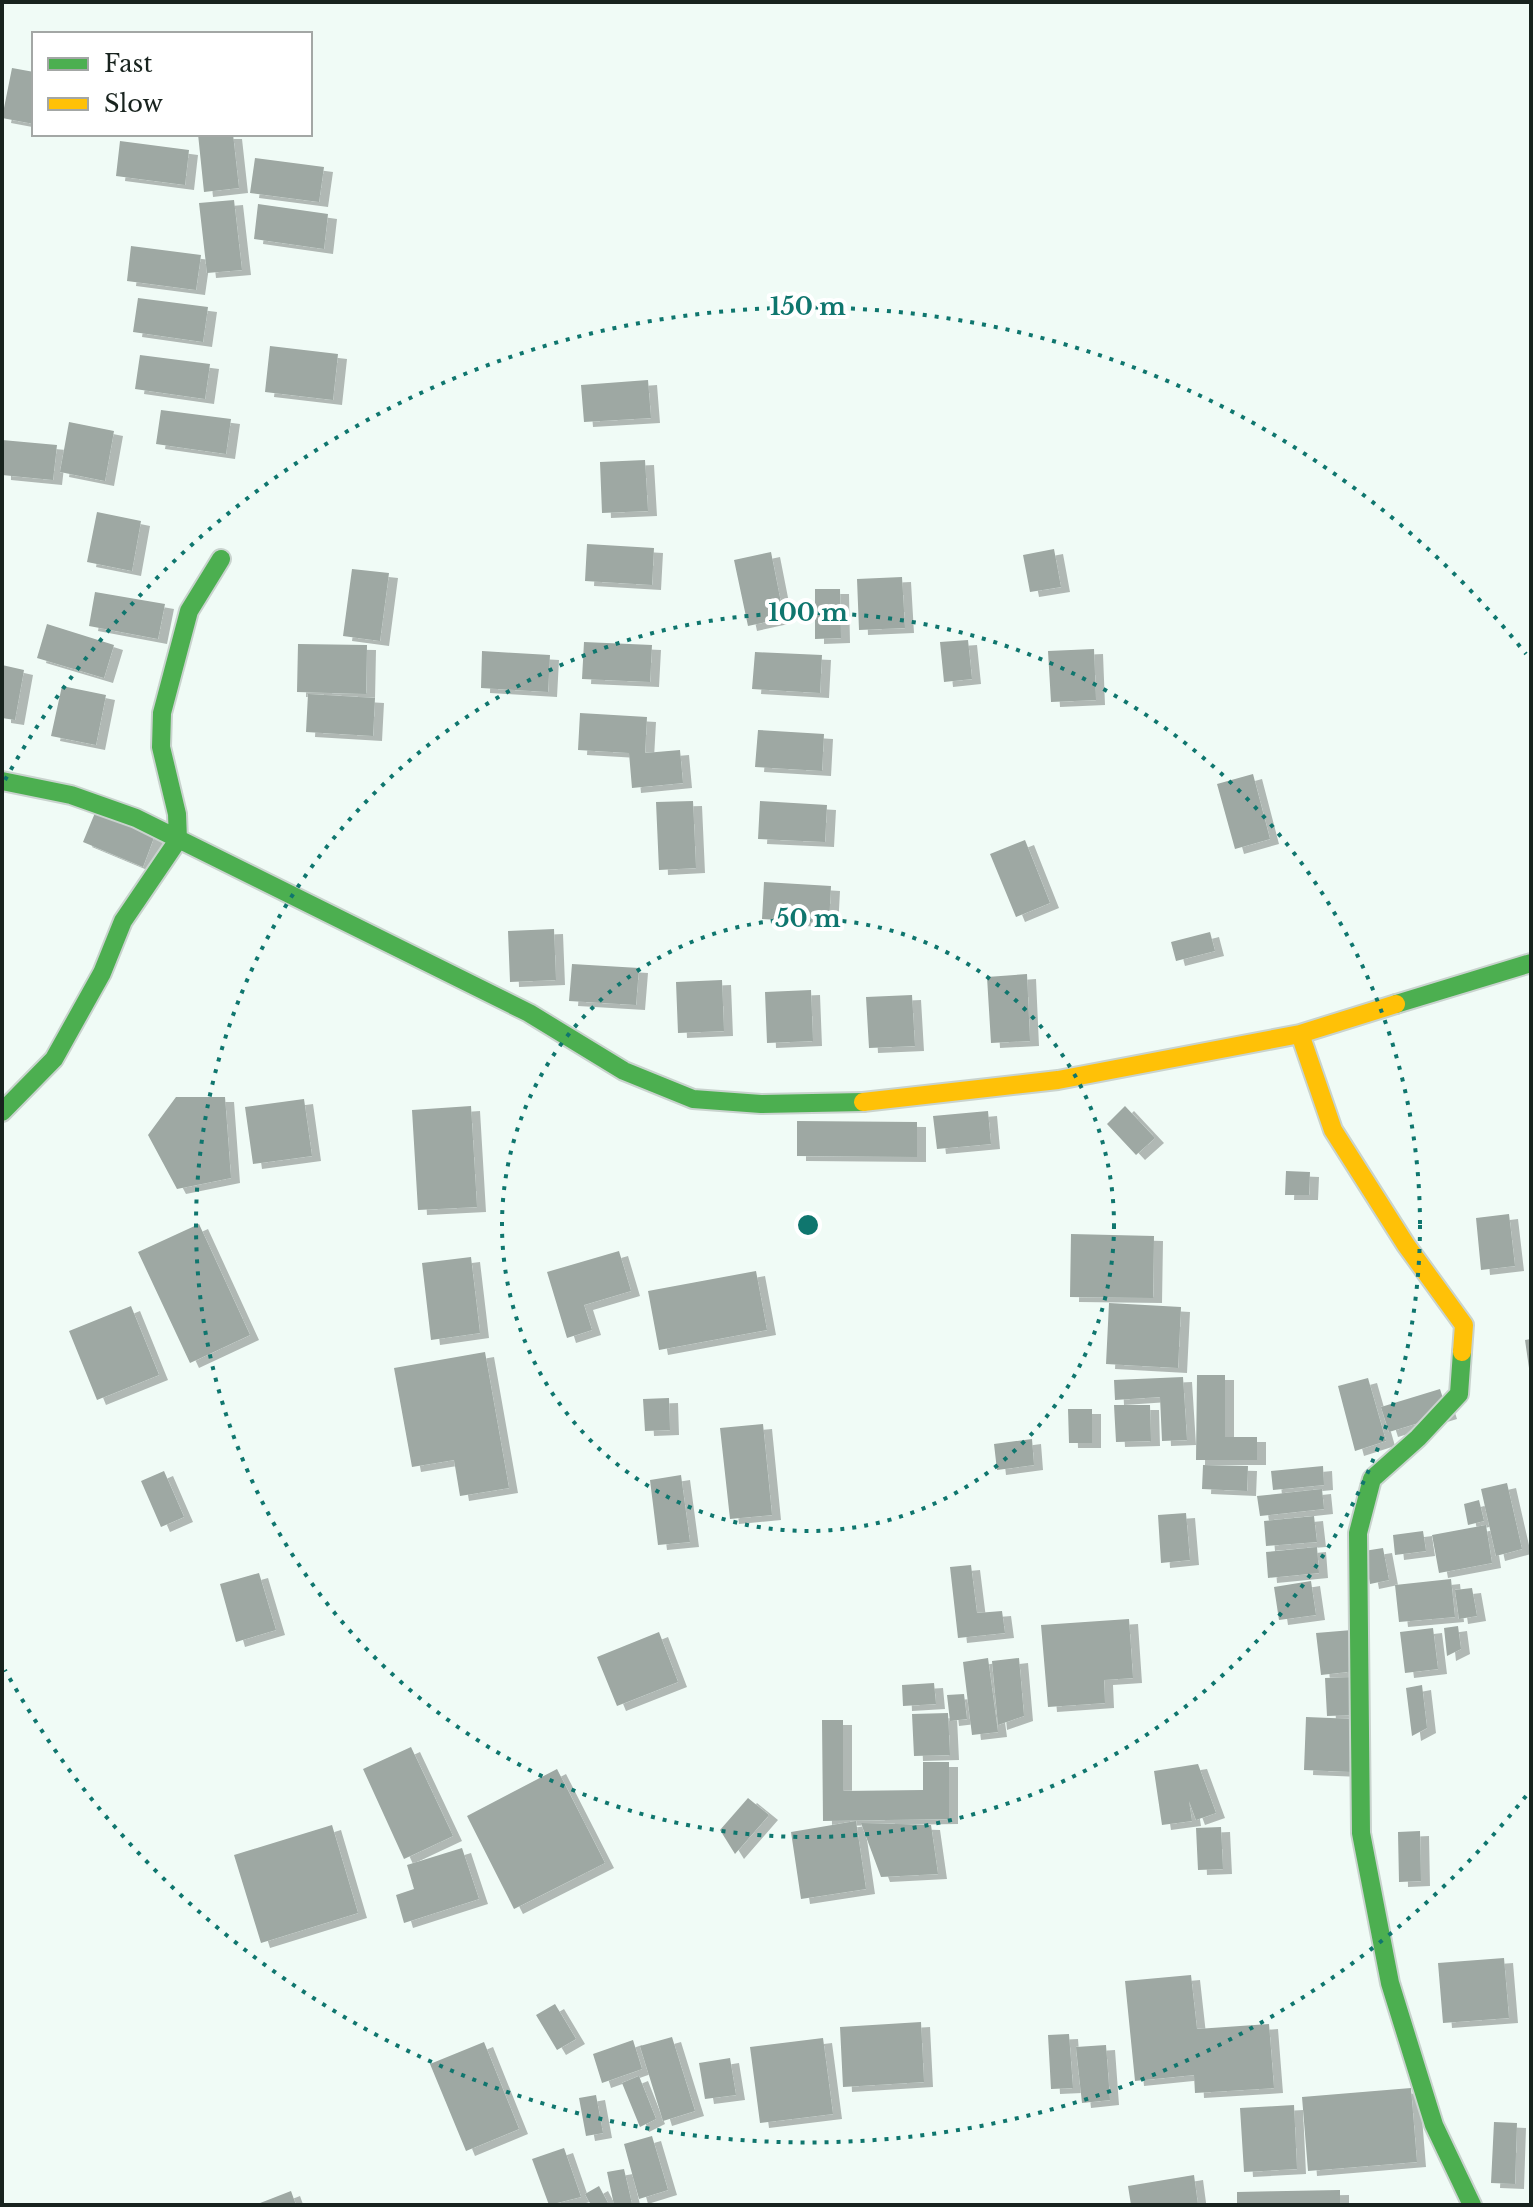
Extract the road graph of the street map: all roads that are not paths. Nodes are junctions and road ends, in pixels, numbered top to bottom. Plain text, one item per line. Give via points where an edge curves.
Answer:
1 (221, 559) dead end
2 (2, 781) edge
3 (178, 840) junction
4 (1531, 963) edge
5 (1300, 1034) junction
6 (2, 1112) edge
7 (1472, 2205) edge

1 - 3 street via 189,611 162,713 161,747
2 - 3 street via 62,790 141,817
3 - 5 street via 529,1013 624,1071 693,1099 886,1102 1058,1080
3 - 6 street via 123,921 102,973 54,1059
4 - 5 street
5 - 7 street via 1333,1130 1464,1325 1459,1394 1372,1479 1358,1533 1361,1833 1390,1983 1434,2125

